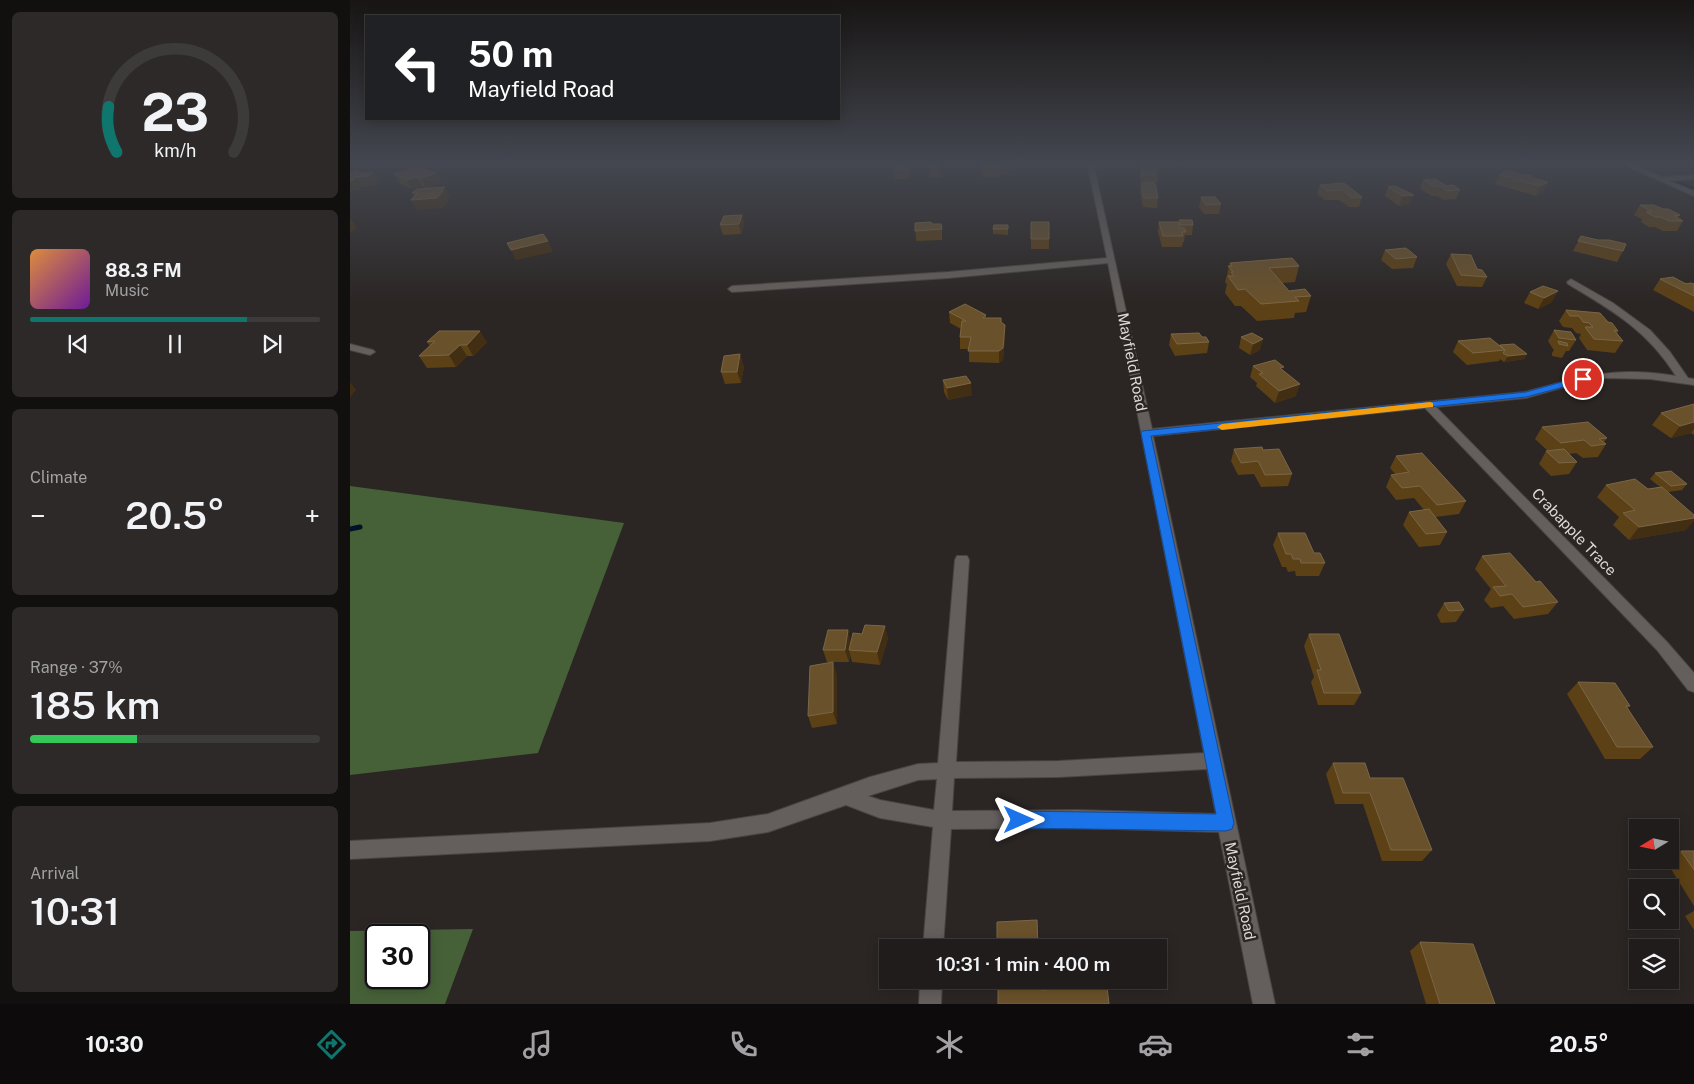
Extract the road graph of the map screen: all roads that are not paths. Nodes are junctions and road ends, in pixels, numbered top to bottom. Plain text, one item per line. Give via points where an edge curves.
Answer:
1 (1100, 209) edge
2 (1111, 260) junction
3 (1571, 282) dead end
4 (732, 289) dead end
5 (350, 347) edge
6 (370, 352) dead end
7 (1689, 381) edge
8 (1428, 405) junction
9 (1146, 433) junction
10 (962, 560) dead end
11 (1694, 685) edge
12 (1213, 761) junction
13 (947, 771) junction
14 (846, 796) junction
15 (942, 820) junction
16 (1226, 823) junction
17 (350, 850) edge
18 (935, 939) edge
19 (931, 989) edge
20 (930, 1004) edge
21 (1264, 1004) edge

1 - 2 street, Mayfield Road
2 - 4 street via 948,276
2 - 9 street, Mayfield Road
3 - 7 street via 1641,327
5 - 6 street
7 - 8 street via 1640,375 1605,376 1526,394
8 - 9 street
8 - 11 street, Crabapple Trace via 1662,646
9 - 12 street, Mayfield Road
10 - 13 street
12 - 13 street
12 - 16 street, Mayfield Road
13 - 14 street via 918,772
13 - 15 street
14 - 15 street via 880,810
14 - 17 street via 768,823 710,832
15 - 16 street
15 - 18 street
16 - 21 street, Mayfield Road
19 - 20 street

